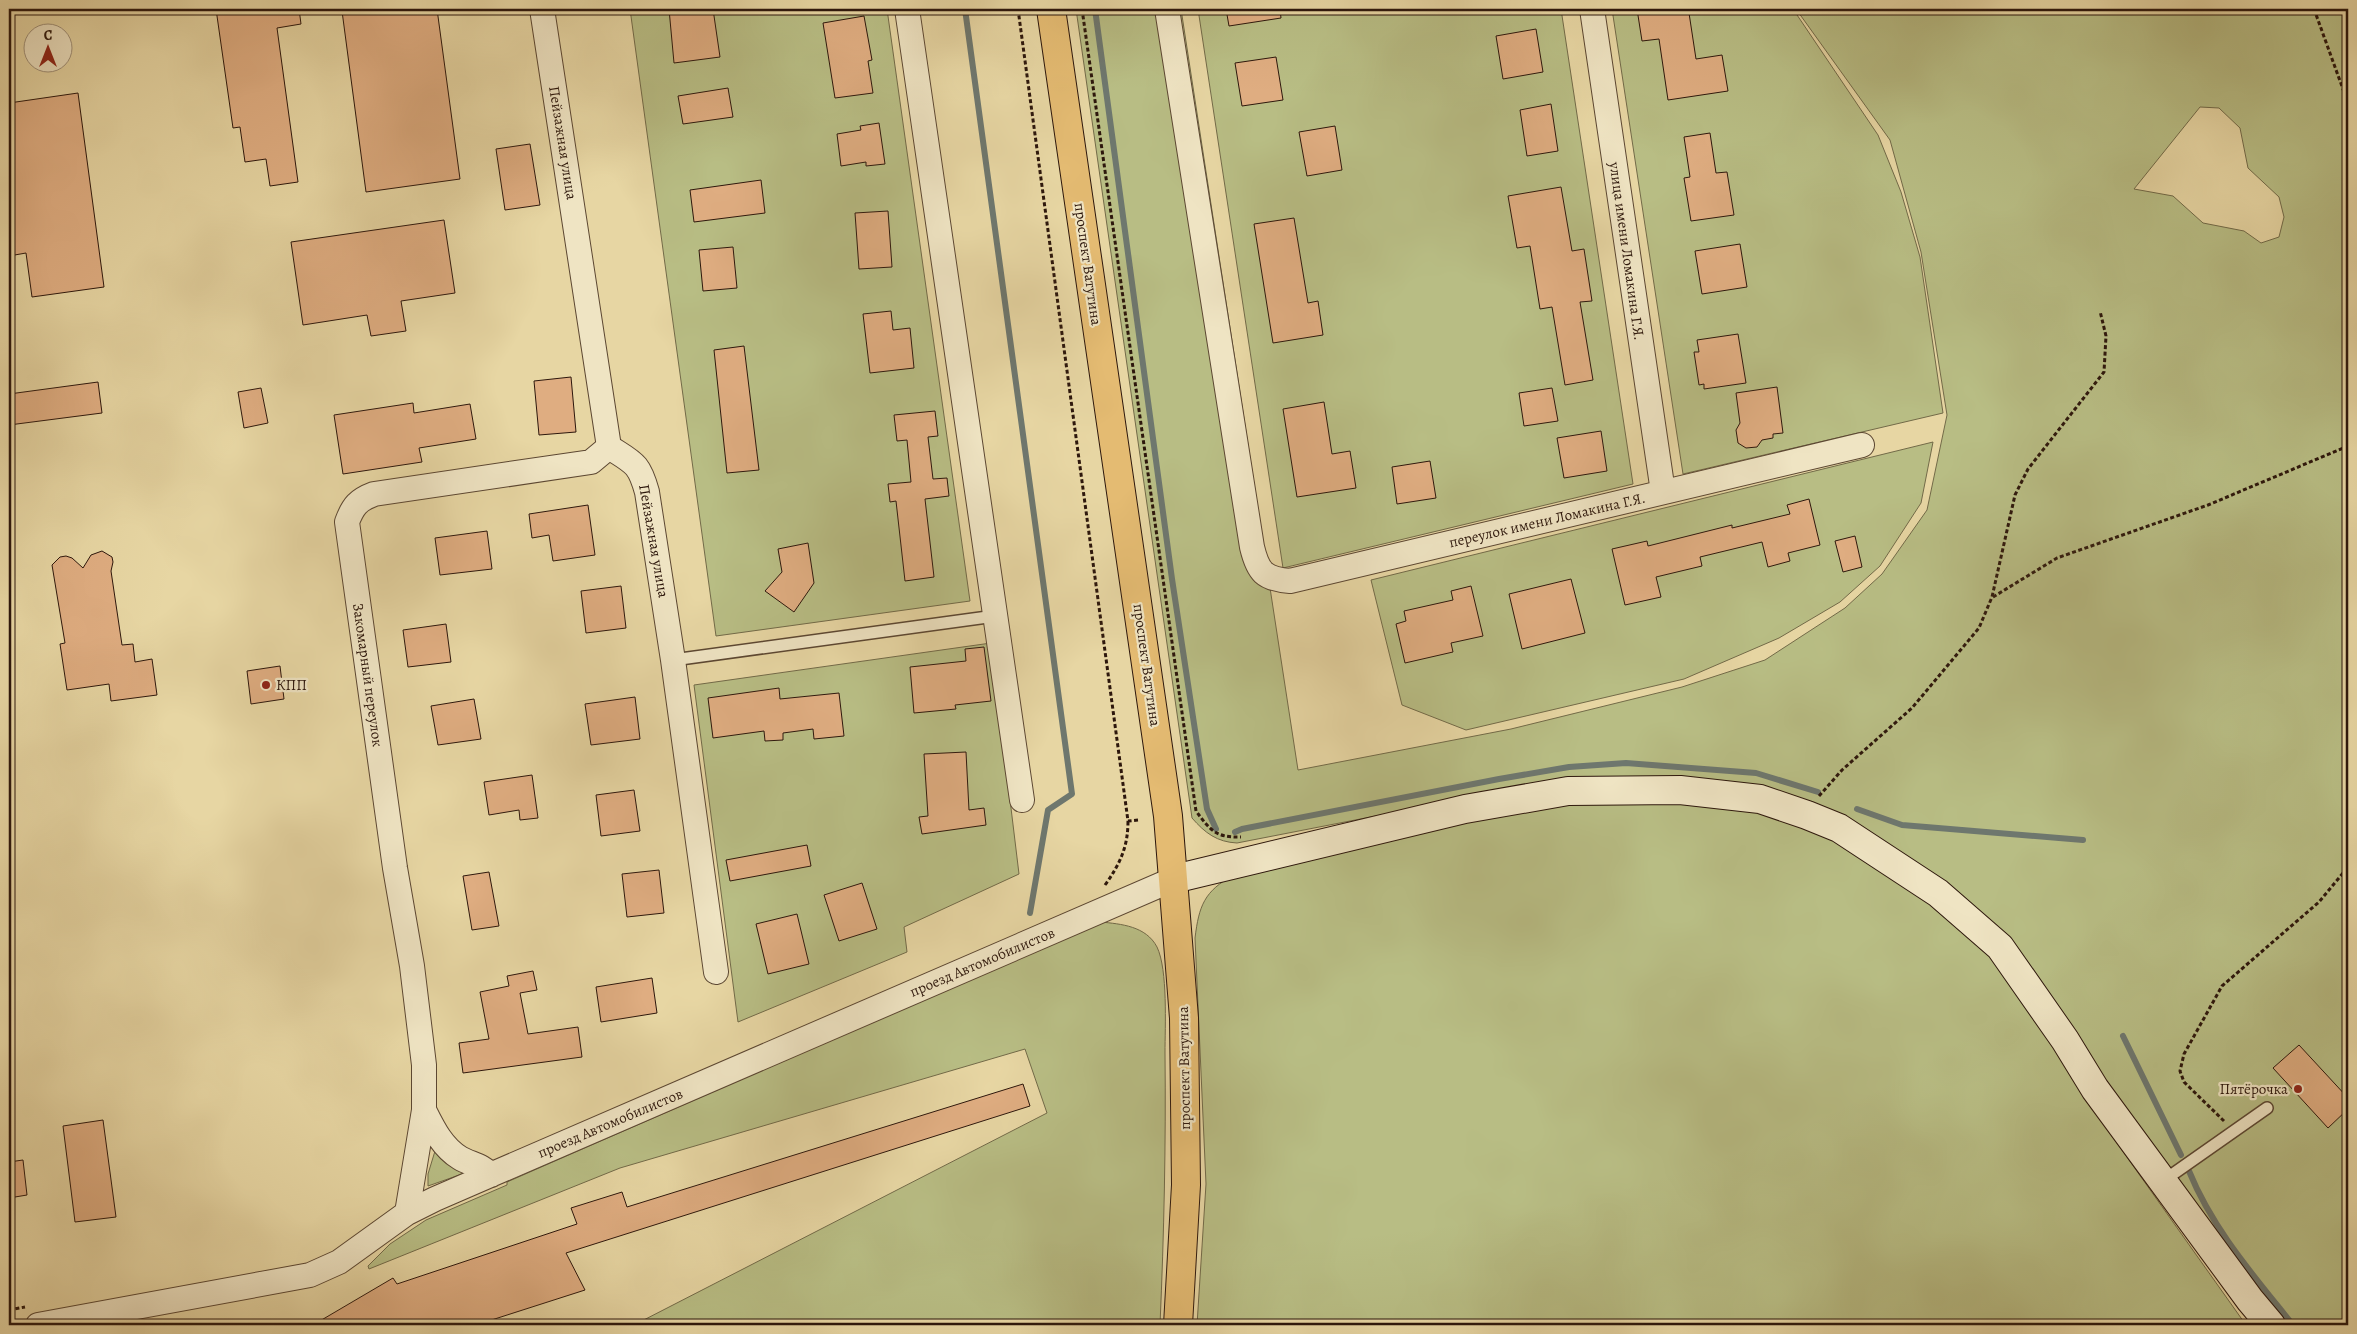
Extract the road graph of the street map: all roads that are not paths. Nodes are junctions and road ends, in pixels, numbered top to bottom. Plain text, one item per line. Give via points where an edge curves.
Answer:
1 (542, 9) edge
2 (907, 9) edge
3 (1050, 9) edge
4 (1168, 9) edge
5 (1592, 9) edge
6 (1862, 445) dead end
7 (609, 447) junction
8 (1663, 492) junction
9 (995, 616) junction
10 (674, 660) junction
11 (1022, 800) dead end
12 (1174, 879) junction
13 (716, 972) dead end
14 (2267, 1108) dead end
15 (424, 1110) junction
16 (491, 1175) junction
17 (2163, 1181) junction
18 (407, 1214) junction
19 (38, 1325) edge
20 (1178, 1325) edge
21 (2271, 1325) edge

1 - 7 street, Пейзажная улица
2 - 9 street
3 - 12 main road, проспект Ватутина via 1126,520
4 - 8 street, переулок имени Ломакина Г.Я. via 1256,566 1272,579 1290,580
5 - 8 street, улица имени Ломакина Г.Я.
6 - 8 street, переулок имени Ломакина Г.Я.
7 - 10 street, Пейзажная улица via 642,471
7 - 15 street, Закомарный переулок via 591,462 374,494 360,500 347,522 395,868 412,966 424,1065
9 - 10 lane
9 - 11 street
10 - 13 street, Пейзажная улица
12 - 16 street, проезд Автомобилистов
12 - 17 street via 1465,809 1568,791 1680,790 1760,799 1839,828 1938,893 2000,946 2066,1040 2095,1089
12 - 20 main road, проспект Ватутина via 1184,1018 1186,1185
14 - 17 lane
15 - 16 street, Закомарный переулок via 441,1142 459,1158
15 - 18 street, Закомарный переулок
16 - 18 street, проезд Автомобилистов
17 - 21 street
18 - 19 street, проезд Автомобилистов via 339,1262 310,1275

